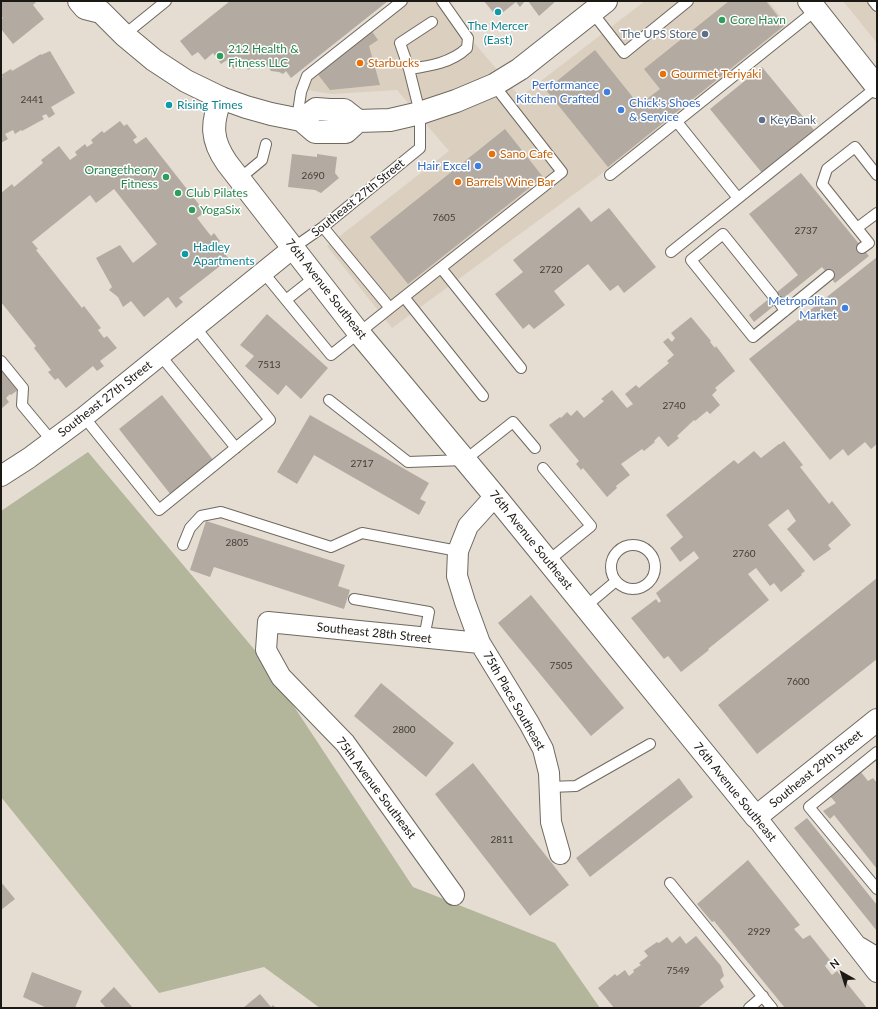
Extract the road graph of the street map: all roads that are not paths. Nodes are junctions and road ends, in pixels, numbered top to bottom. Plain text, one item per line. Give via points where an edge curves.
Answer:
1 (79, 1) edge
2 (166, 1) edge
3 (402, 1) edge
4 (442, 1) edge
5 (688, 1) edge
6 (873, 1) edge
7 (101, 6) edge
8 (812, 6) edge
9 (877, 6) edge
10 (599, 7) edge
11 (432, 22) dead end
12 (124, 36) junction
13 (409, 69) junction
14 (876, 84) edge
15 (494, 85) junction
16 (221, 98) junction
17 (420, 113) junction
18 (299, 119) junction
19 (677, 122) junction
20 (266, 144) dead end
21 (877, 174) edge
22 (610, 176) dead end
23 (239, 179) junction
24 (738, 198) junction
25 (877, 212) edge
26 (323, 227) junction
27 (857, 228) junction
28 (293, 248) junction
29 (862, 248) dead end
30 (671, 252) dead end
31 (441, 268) junction
32 (263, 272) junction
33 (829, 276) dead end
34 (315, 277) junction
35 (404, 297) junction
36 (286, 300) junction
37 (390, 308) junction
38 (785, 311) junction
39 (195, 327) junction
40 (359, 333) junction
41 (160, 354) junction
42 (1, 361) edge
43 (521, 368) dead end
44 (483, 396) dead end
45 (329, 400) dead end
46 (84, 417) junction
47 (52, 441) junction
48 (236, 448) junction
49 (535, 448) dead end
50 (465, 460) junction
51 (543, 468) dead end
52 (1, 476) edge
53 (495, 496) junction
54 (183, 545) dead end
55 (458, 551) junction
56 (548, 561) junction
57 (616, 581) junction
58 (354, 599) dead end
59 (585, 607) junction
60 (268, 622) joint
61 (424, 638) junction
62 (480, 643) junction
63 (877, 720) edge
64 (650, 744) dead end
65 (877, 752) edge
66 (550, 787) junction
67 (756, 817) junction
68 (560, 854) dead end
69 (670, 883) dead end
70 (877, 889) edge
71 (454, 895) dead end
72 (848, 935) junction
73 (877, 952) edge
74 (877, 972) edge
75 (763, 996) junction
76 (748, 1008) edge
77 (772, 1008) edge

1 - 7 street via 85,8
2 - 12 lane
3 - 18 lane via 307,76 301,92
4 - 13 lane via 468,38 467,48 448,61
5 - 10 lane via 624,53
6 - 9 lane
7 - 12 street
8 - 14 street
8 - 19 lane
10 - 15 street via 520,69
11 - 13 lane via 400,43
12 - 16 street via 186,81
13 - 17 lane
14 - 24 lane
15 - 17 street
15 - 31 lane via 562,172
16 - 18 street via 271,114
16 - 23 street, 76th Avenue Southeast via 214,120 216,144 220,154
17 - 18 street via 390,120 358,121 344,110 316,109
17 - 26 lane, Southeast 27th Street via 420,148
19 - 22 lane
19 - 24 lane
20 - 23 lane via 262,160
21 - 27 lane via 855,147 827,169 822,184
23 - 28 street, 76th Avenue Southeast
24 - 30 lane
25 - 27 lane
26 - 28 lane, Southeast 27th Street
26 - 37 lane
27 - 29 lane via 869,243
28 - 32 street, Southeast 27th Street
28 - 34 street, 76th Avenue Southeast
31 - 35 lane
31 - 43 lane
32 - 36 lane
32 - 39 street, Southeast 27th Street
33 - 38 lane
34 - 36 lane
34 - 40 street, 76th Avenue Southeast
35 - 37 lane
35 - 44 lane
36 - 40 lane via 331,355
37 - 40 lane
38 - 38 lane via 753,337 691,260 723,234
39 - 41 street, Southeast 27th Street
39 - 48 lane via 270,420
40 - 50 street, 76th Avenue Southeast
41 - 46 street, Southeast 27th Street
41 - 48 lane
42 - 47 lane via 23,388 22,405
45 - 50 lane via 408,462
46 - 47 street, Southeast 27th Street
46 - 48 lane via 159,510
47 - 52 street, Southeast 27th Street
49 - 50 lane via 513,422
50 - 53 street, 76th Avenue Southeast
51 - 56 lane via 591,526
53 - 55 street, 75th Place Southeast via 468,526
53 - 56 street, 76th Avenue Southeast
54 - 55 lane via 190,528 201,516 221,512 330,547 362,533
55 - 62 street, 75th Place Southeast via 457,576
56 - 59 street, 76th Avenue Southeast
57 - 57 lane via 621,586 634,590 647,584 655,573 654,559 650,553 637,546 622,548 612,560 612,575
57 - 59 lane
58 - 61 lane via 429,612
59 - 67 street, 76th Avenue Southeast
60 - 61 street, Southeast 28th Street
60 - 71 street, 75th Avenue Southeast via 266,650 281,677 345,743
61 - 62 street, Southeast 28th Street
62 - 66 street, 75th Place Southeast via 543,749
63 - 67 street, Southeast 29th Street
64 - 66 lane via 576,786
65 - 70 lane via 809,807
66 - 68 street, 75th Place Southeast via 551,822
67 - 72 street, 76th Avenue Southeast
69 - 75 lane
72 - 73 lane
72 - 74 street, 76th Avenue Southeast
75 - 76 lane
75 - 77 lane

